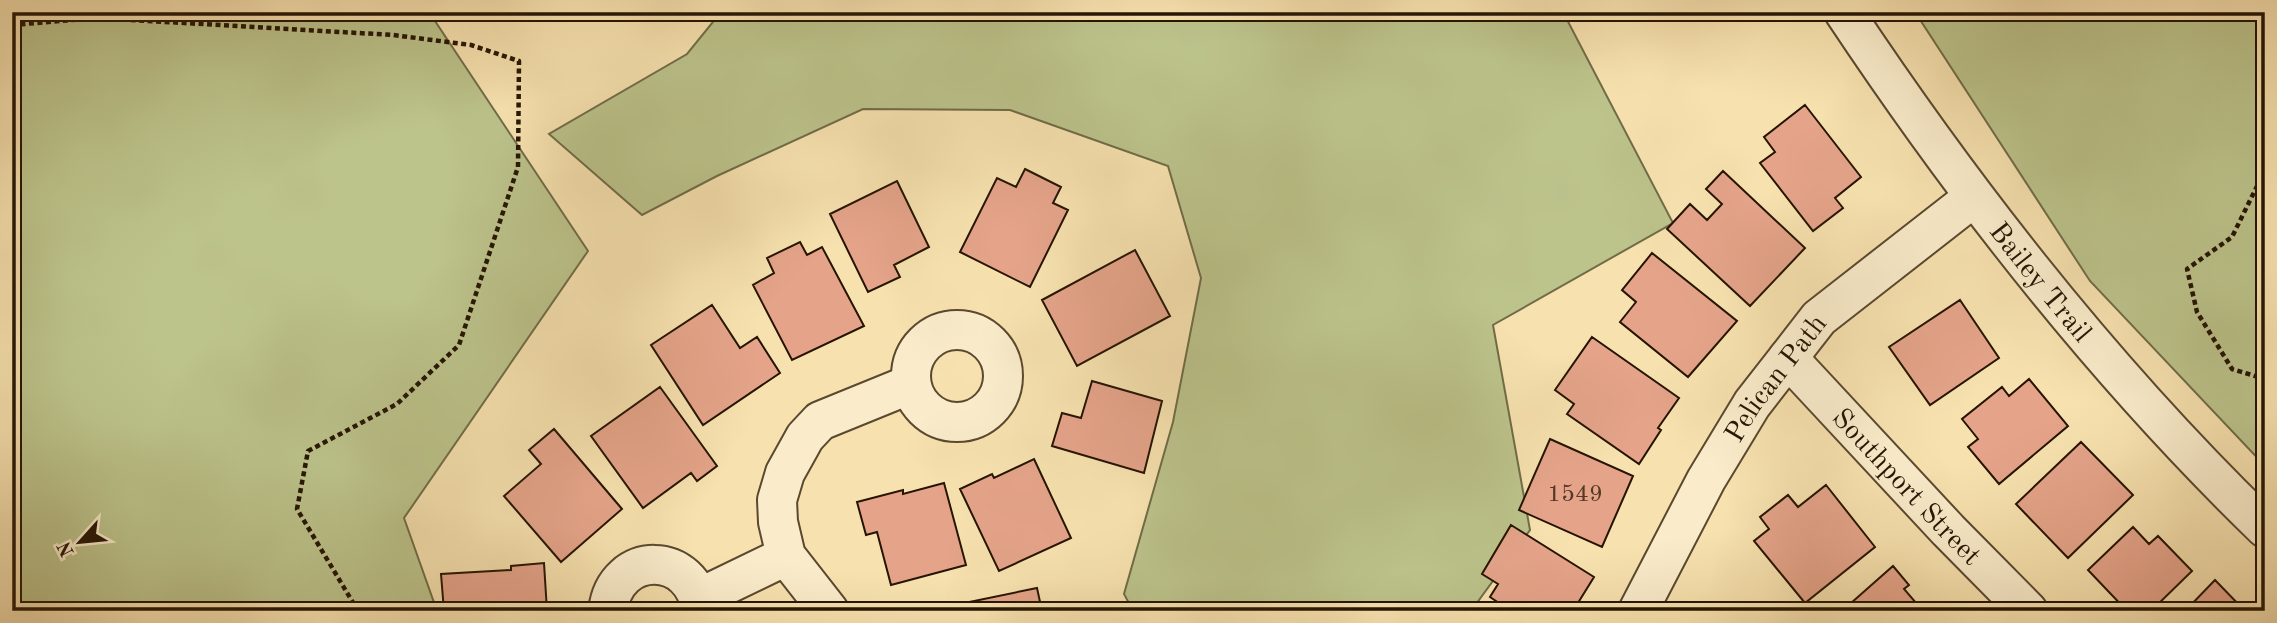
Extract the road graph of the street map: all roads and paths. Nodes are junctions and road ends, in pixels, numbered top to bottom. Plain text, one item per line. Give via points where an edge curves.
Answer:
1 (1844, 12) edge
2 (12, 25) edge
3 (2265, 170) edge
4 (1974, 197) junction
5 (1788, 358) junction
6 (2265, 379) edge
7 (911, 384) dead end
8 (2265, 528) edge
9 (786, 555) junction
10 (700, 604) edge
11 (358, 611) edge
12 (608, 611) edge
13 (829, 611) edge
14 (1639, 611) edge
15 (2028, 611) edge

1 - 4 street, Bailey Trail
2 - 11 path via 97,18 393,35 471,45 519,61 518,167 459,345 397,404 308,452 297,509
3 - 6 path via 2232,237 2187,269 2197,312 2232,369
4 - 5 street, Pelican Path via 1819,318
4 - 8 street, Bailey Trail via 2097,350
5 - 14 street, Pelican Path via 1752,404 1706,480
5 - 15 street, Southport Street
7 - 9 street via 820,421 805,438 785,473 777,500
9 - 10 street
9 - 13 street
10 - 12 street via 685,576 662,565 648,565 624,575 610,597

